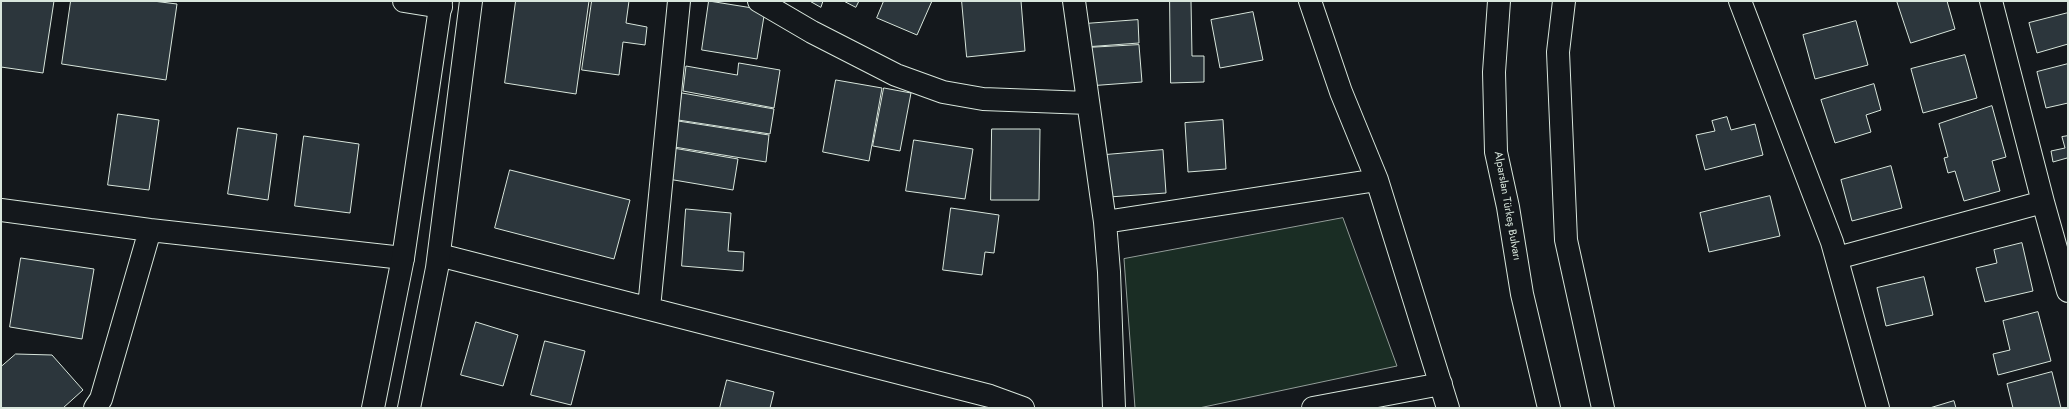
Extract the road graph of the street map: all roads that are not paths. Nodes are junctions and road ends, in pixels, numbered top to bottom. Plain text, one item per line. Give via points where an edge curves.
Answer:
1 (404, 1) edge
2 (472, 1) edge
3 (679, 1) edge
4 (759, 1) edge
5 (1074, 1) edge
6 (1310, 1) edge
7 (1499, 1) edge
8 (1564, 1) edge
9 (1740, 1) edge
10 (1991, 1) edge
11 (441, 4) edge
12 (1088, 103) junction
13 (1376, 180) junction
14 (2043, 202) junction
15 (1, 210) edge
16 (1104, 222) junction
17 (150, 230) junction
18 (439, 255) junction
19 (403, 258) junction
20 (1837, 258) junction
21 (2068, 291) edge
22 (649, 308) junction
23 (1441, 384) junction
24 (95, 408) edge
25 (373, 408) edge
26 (409, 408) edge
27 (1023, 408) edge
28 (1114, 408) edge
29 (1313, 408) edge
30 (1448, 408) edge
31 (1549, 408) edge
32 (1603, 408) edge
33 (1878, 408) edge

1 - 11 street
2 - 18 street
3 - 22 street
4 - 12 street via 812,32 896,75 943,92 983,99
5 - 12 street
6 - 13 street via 1341,92
7 - 31 street, Alparslan Türkeş Bulvarı via 1494,72 1496,152 1522,294
8 - 32 street via 1558,52 1566,240
9 - 20 street
10 - 14 street
11 - 19 street
12 - 16 street
13 - 16 street
13 - 23 street
14 - 20 street
14 - 21 street
15 - 17 street
16 - 28 street via 1110,272
17 - 19 street
17 - 24 street via 101,399
18 - 22 street
18 - 26 street
19 - 25 street
20 - 33 street
22 - 27 street via 990,396
23 - 29 street
23 - 30 street

